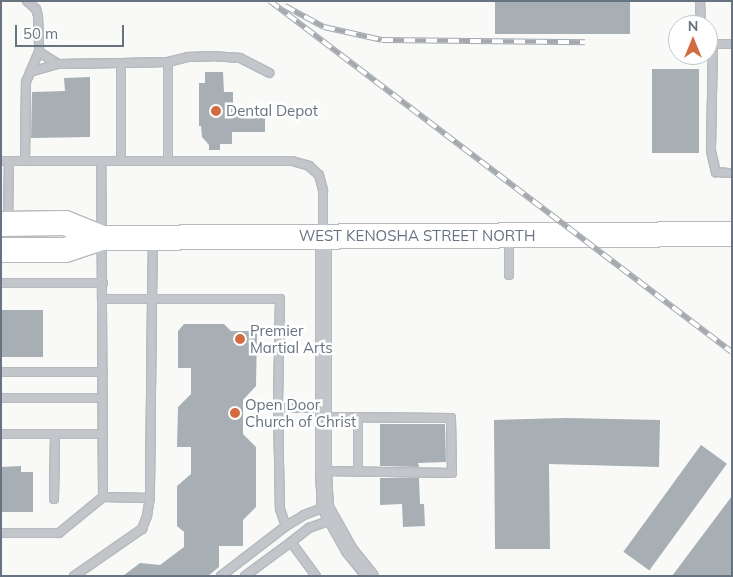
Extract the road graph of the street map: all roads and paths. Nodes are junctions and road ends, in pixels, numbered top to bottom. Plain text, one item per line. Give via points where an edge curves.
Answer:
1 (27, 1) edge
2 (700, 1) edge
3 (701, 15) edge
4 (718, 43) edge
5 (732, 44) edge
6 (39, 52) junction
7 (168, 62) junction
8 (121, 63) junction
9 (58, 64) junction
10 (711, 65) edge
11 (30, 72) junction
12 (269, 73) dead end
13 (5, 161) edge
14 (25, 161) junction
15 (101, 161) junction
16 (121, 161) junction
17 (168, 161) junction
18 (732, 173) edge
19 (4, 224) edge
20 (732, 234) edge
21 (323, 236) junction
22 (509, 236) junction
23 (153, 237) junction
24 (102, 238) junction
25 (1, 250) edge
26 (509, 275) dead end
27 (1, 283) edge
28 (103, 283) junction
29 (103, 299) junction
30 (152, 299) junction
31 (1, 372) edge
32 (103, 372) junction
33 (1, 398) edge
34 (103, 398) junction
35 (278, 408) junction
36 (323, 413) junction
37 (358, 418) junction
38 (1, 434) edge
39 (55, 434) junction
40 (103, 434) junction
41 (323, 471) junction
42 (358, 472) junction
43 (103, 497) junction
44 (150, 498) junction
45 (54, 499) dead end
46 (328, 514) junction
47 (286, 526) junction
48 (1, 533) edge
49 (291, 542) junction
50 (74, 576) edge
51 (221, 576) edge
52 (245, 576) edge
53 (316, 576) edge
54 (370, 576) edge

1 - 6 lane via 36,9 38,16
2 - 3 lane
4 - 5 lane
6 - 9 lane
6 - 11 lane
7 - 8 lane
7 - 12 lane via 188,57 240,58
7 - 17 lane
8 - 9 lane
8 - 16 lane
9 - 11 lane
10 - 18 lane via 711,150 716,172
11 - 14 lane via 26,82
13 - 14 lane
13 - 19 lane
14 - 15 lane
15 - 16 lane
15 - 24 lane
16 - 17 lane
17 - 21 lane via 292,161 310,166 323,190
19 - 24 main road, WEST KENOSHA STREET NORTH via 65,223
20 - 22 main road, WEST KENOSHA STREET NORTH
21 - 22 main road, WEST KENOSHA STREET NORTH
21 - 23 main road, WEST KENOSHA STREET NORTH
21 - 36 street
22 - 26 lane
23 - 24 main road, WEST KENOSHA STREET NORTH
23 - 30 lane
24 - 25 main road, WEST KENOSHA STREET NORTH via 65,250
24 - 28 lane
27 - 28 lane
28 - 29 lane
29 - 30 lane
29 - 32 lane
30 - 35 lane via 280,299
30 - 44 lane
31 - 32 lane
32 - 34 lane
33 - 34 lane
34 - 40 lane
35 - 36 lane
35 - 47 lane via 280,509
36 - 37 lane
36 - 41 street
37 - 42 lane
37 - 42 lane via 451,418 452,473
38 - 39 lane
39 - 40 lane
39 - 45 lane
40 - 43 lane
41 - 42 lane
41 - 46 street
43 - 44 lane
43 - 48 lane via 59,533
44 - 50 lane via 142,529
46 - 47 lane via 304,515
46 - 49 lane
46 - 54 street via 349,550
47 - 51 lane
49 - 52 lane
49 - 53 lane

